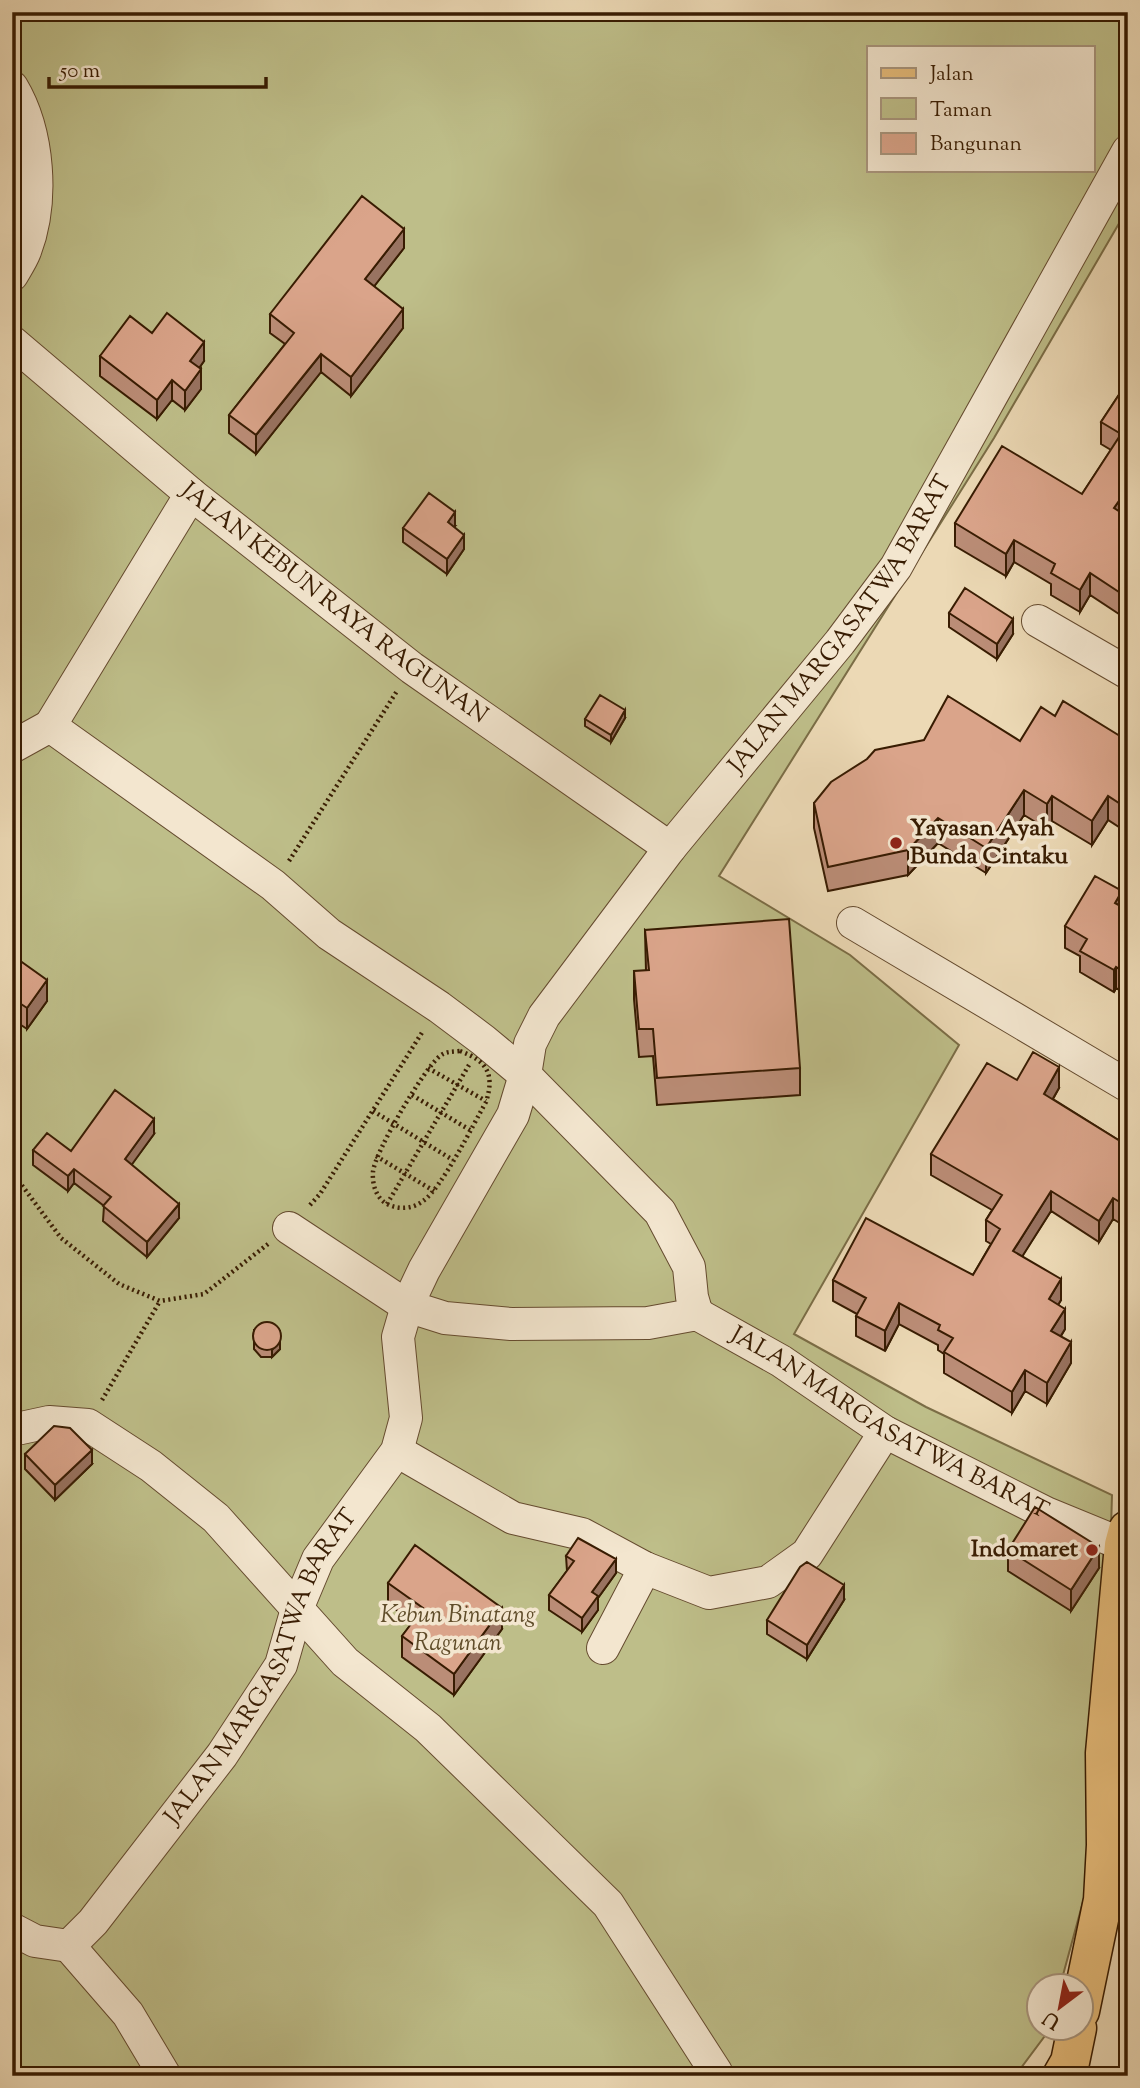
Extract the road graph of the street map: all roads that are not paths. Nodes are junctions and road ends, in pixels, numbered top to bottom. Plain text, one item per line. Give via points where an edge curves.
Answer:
1 (12, 87) edge
2 (1128, 151) edge
3 (12, 275) edge
4 (12, 342) edge
5 (191, 494) junction
6 (1038, 621) dead end
7 (1128, 673) edge
8 (50, 726) junction
9 (12, 747) edge
10 (670, 848) junction
11 (852, 923) dead end
12 (525, 1075) junction
13 (1128, 1086) edge
14 (289, 1228) road end
15 (407, 1306) junction
16 (697, 1314) junction
17 (12, 1430) edge
18 (886, 1432) junction
19 (397, 1451) junction
20 (1126, 1540) edge
21 (645, 1568) junction
22 (297, 1609) junction
23 (603, 1648) dead end
24 (1115, 1903) edge
25 (12, 1929) edge
26 (69, 1946) junction
27 (1093, 1972) edge
28 (1074, 2042) edge
29 (166, 2076) edge
30 (717, 2076) edge
31 (1062, 2076) edge

1 - 3 street via 35,149 36,200 25,250
2 - 10 street, JALAN MARGASATWA BARAT via 896,566
4 - 5 street, JALAN KEBUN RAYA RAGUNAN
5 - 8 street
5 - 10 street, JALAN KEBUN RAYA RAGUNAN via 412,668
6 - 7 street
8 - 9 street
8 - 12 street via 273,885 329,934 439,1007 479,1048
10 - 12 street, JALAN MARGASATWA BARAT via 544,1016 530,1044
11 - 13 street
12 - 15 street, JALAN MARGASATWA BARAT via 513,1115
12 - 16 street via 660,1212 689,1267
14 - 15 street
15 - 16 street via 445,1318 511,1324 648,1323
15 - 19 street, JALAN MARGASATWA BARAT via 398,1337 406,1418
16 - 18 street, JALAN MARGASATWA BARAT via 781,1361
17 - 22 street via 49,1422 88,1425 151,1465 216,1518
18 - 20 street, JALAN MARGASATWA BARAT via 1046,1513
18 - 21 street via 807,1554 768,1582 709,1593
19 - 21 street via 513,1518 582,1534
19 - 22 street, JALAN MARGASATWA BARAT via 318,1559
20 - 24 main road via 1105,1753 1106,1845
21 - 23 street
22 - 26 street, JALAN MARGASATWA BARAT via 281,1665 222,1755 93,1922
22 - 30 street via 345,1662 428,1728 608,1904
24 - 27 main road
25 - 26 street via 35,1941
26 - 29 street via 128,2014
28 - 31 main road

